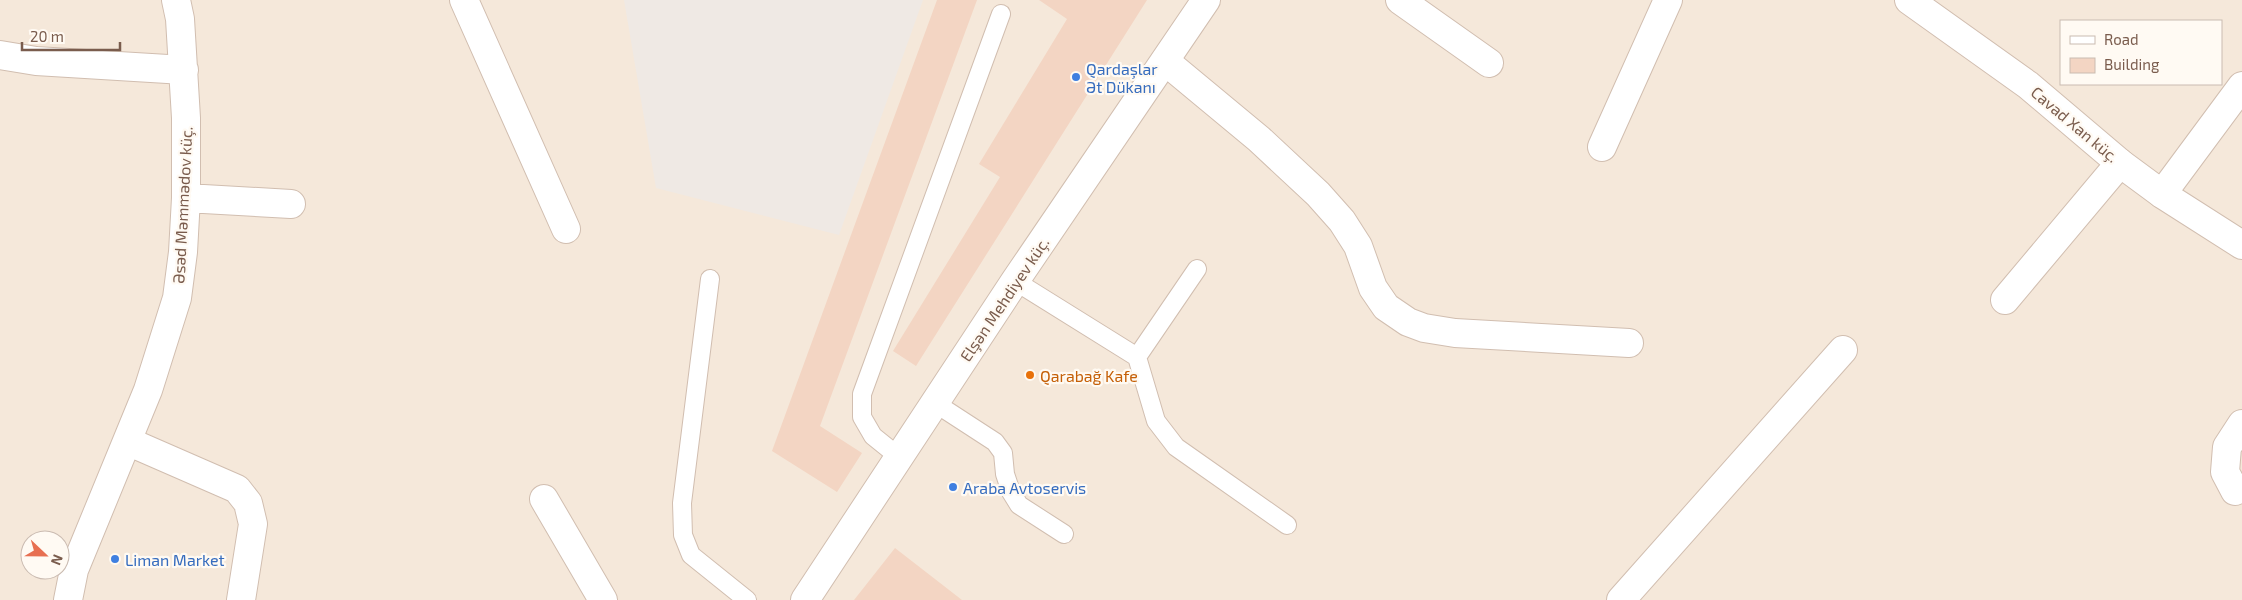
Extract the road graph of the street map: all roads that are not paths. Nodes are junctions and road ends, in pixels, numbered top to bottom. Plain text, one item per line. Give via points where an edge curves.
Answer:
1 (176, 0) edge
2 (464, 0) edge
3 (1206, 0) edge
4 (1400, 0) edge
5 (1668, 0) edge
6 (1909, 0) edge
7 (1000, 14) dead end
8 (0, 55) edge
9 (1165, 61) junction
10 (1490, 64) dead end
11 (184, 70) junction
12 (2242, 86) edge
13 (1602, 147) dead end
14 (2120, 162) junction
15 (2162, 194) junction
16 (186, 198) junction
17 (291, 204) dead end
18 (566, 229) dead end
19 (2242, 245) edge
20 (1197, 269) dead end
21 (710, 279) dead end
22 (1016, 281) junction
23 (2004, 300) dead end
24 (1629, 343) dead end
25 (1843, 350) dead end
26 (1137, 357) junction
27 (935, 403) junction
28 (2242, 424) edge
29 (126, 441) junction
30 (899, 457) junction
31 (2234, 490) dead end
32 (544, 499) dead end
33 (1287, 525) dead end
34 (1064, 534) dead end
35 (68, 600) edge
36 (240, 600) edge
37 (603, 600) edge
38 (747, 600) edge
39 (805, 600) edge
40 (1621, 600) edge

1 - 11 street, Əsəd Məmmədov küç.
2 - 18 street
3 - 9 street, Elşən Mehdiyev küç.
4 - 10 street
5 - 13 street
6 - 14 street, Cavad Xan küç. via 2028,85
7 - 30 lane via 862,394 865,424 873,436
8 - 11 street via 36,62
9 - 22 street, Elşən Mehdiyev küç.
9 - 24 street via 1259,139 1318,194 1342,221 1358,246 1373,288 1386,308 1408,322 1455,333
11 - 16 street, Əsəd Məmmədov küç.
12 - 15 street
14 - 15 street, Cavad Xan küç.
14 - 23 street
15 - 19 street, Cavad Xan küç.
16 - 17 street
16 - 29 street, Əsəd Məmmədov küç. via 177,298 148,390
20 - 26 lane
21 - 38 lane via 682,503 683,535 691,555
22 - 26 lane
22 - 27 street, Elşən Mehdiyev küç.
25 - 40 street
26 - 33 lane via 1156,421 1176,447
27 - 30 street, Elşən Mehdiyev küç.
27 - 34 lane via 995,442 1003,453 1005,474 1019,505
28 - 31 street via 2228,447 2225,472
29 - 35 street, Əsəd Məmmədov küç. via 74,570
29 - 36 street via 237,489 248,503 253,524
30 - 39 street, Elşən Mehdiyev küç.
32 - 37 street

